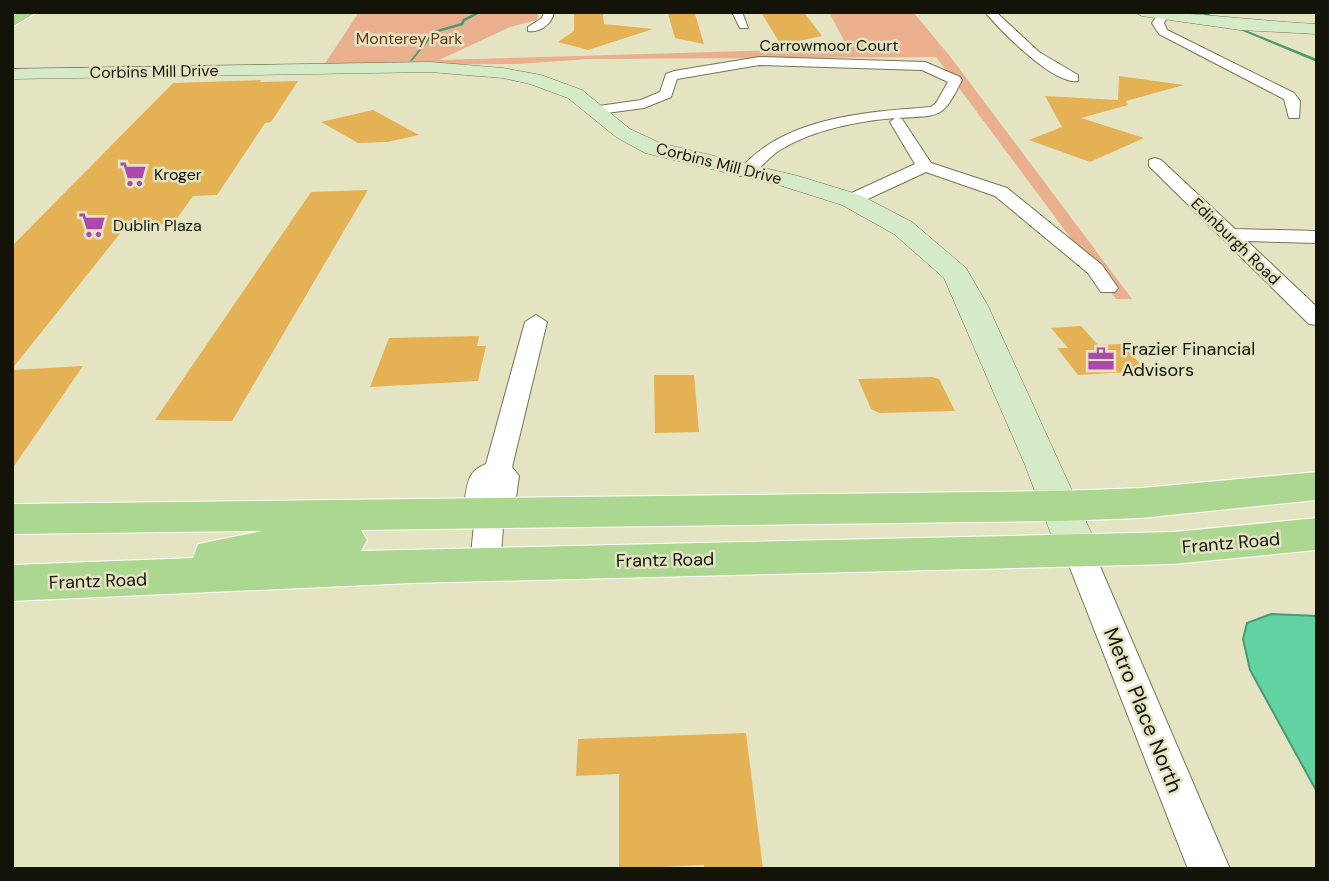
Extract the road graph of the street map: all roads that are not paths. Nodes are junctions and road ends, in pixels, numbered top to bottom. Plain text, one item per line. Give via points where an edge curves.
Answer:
1 (29, 12) edge
2 (549, 12) edge
3 (737, 12) edge
4 (990, 12) edge
5 (1142, 12) edge
6 (1164, 15) junction
7 (12, 22) edge
8 (744, 26) dead end
9 (532, 29) dead end
10 (1317, 29) edge
11 (12, 74) edge
12 (1073, 78) dead end
13 (599, 110) junction
14 (1294, 116) dead end
15 (897, 122) dead end
16 (1156, 163) dead end
17 (925, 166) junction
18 (746, 172) junction
19 (851, 200) junction
20 (1231, 235) junction
21 (1317, 237) edge
22 (1108, 288) dead end
23 (1317, 319) edge
24 (536, 322) dead end
25 (1317, 486) edge
26 (1262, 493) junction
27 (1060, 506) junction
28 (834, 510) junction
29 (490, 514) junction
30 (12, 519) edge
31 (1317, 534) edge
32 (1078, 550) junction
33 (756, 557) junction
34 (485, 564) junction
35 (92, 582) junction
36 (18, 586) edge
37 (1209, 869) edge

1 - 7 main road
2 - 9 street via 547,20
3 - 8 street
4 - 12 street via 1035,55
5 - 6 street
6 - 10 street
6 - 14 street via 1158,23 1163,32 1289,96
11 - 13 street, Corbins Mill Drive via 469,69 521,75 550,84
13 - 18 street, Corbins Mill Drive via 624,133 653,148
13 - 18 street, Carrowmoor Court via 644,104 666,94 671,78 679,74 759,61 895,62 925,66 956,80 942,106 934,111 865,116 803,134 774,147
15 - 17 street
16 - 20 street, Edinburgh Road
17 - 19 street
17 - 22 street via 1000,192 1095,269
18 - 19 street, Corbins Mill Drive
19 - 27 street, Corbins Mill Drive via 903,228 956,274
20 - 21 street
20 - 23 street, Edinburgh Road
24 - 29 street via 498,469 505,476 502,498
25 - 26 main road
26 - 27 main road
26 - 32 main road via 1241,512 1111,531
27 - 28 main road
27 - 32 street, Corbins Mill Drive
27 - 33 main road via 1015,524 846,535
28 - 29 main road
28 - 34 main road via 756,523 528,533
29 - 30 main road
29 - 34 street
29 - 35 main road via 457,532 280,544
31 - 32 main road, Frantz Road via 1173,548
32 - 33 main road, Frantz Road
32 - 37 street, Metro Place North
33 - 34 main road, Frantz Road
34 - 35 main road, Frantz Road
35 - 36 main road, Frantz Road

